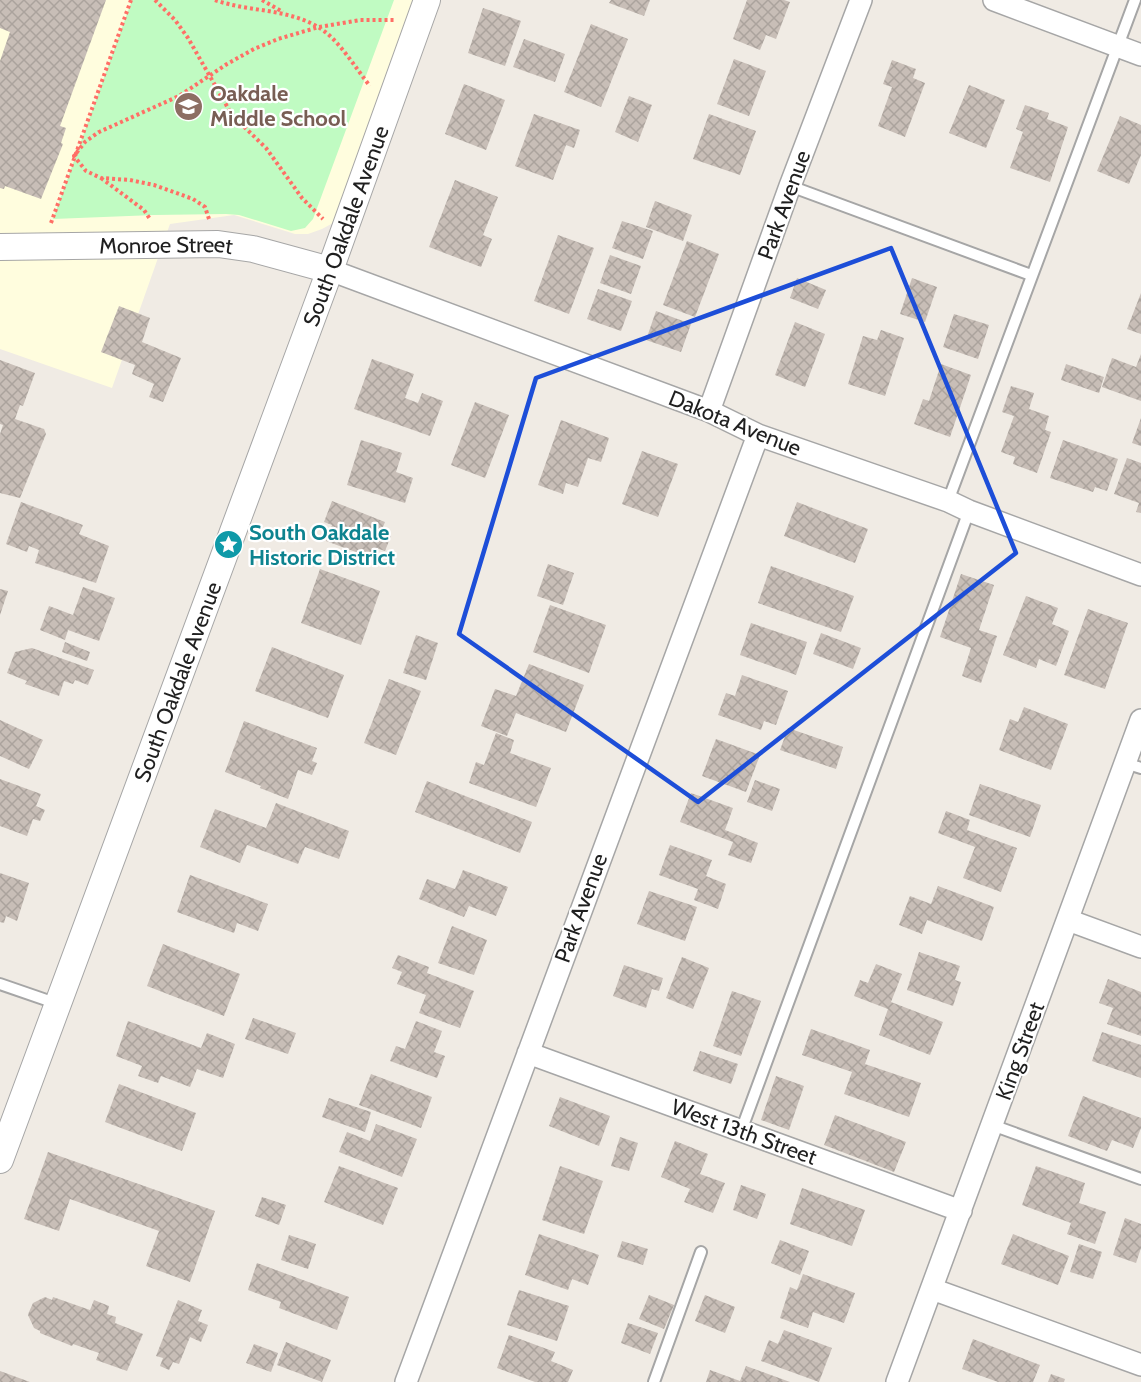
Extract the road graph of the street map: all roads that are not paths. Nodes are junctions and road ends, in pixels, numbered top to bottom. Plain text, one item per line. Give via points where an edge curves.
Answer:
1 (861, 0) edge
2 (994, 0) edge
3 (1135, 0) edge
4 (423, 10) edge
5 (1118, 46) junction
6 (1141, 55) edge
7 (790, 186) junction
8 (0, 247) edge
9 (330, 270) junction
10 (1031, 275) junction
11 (709, 411) junction
12 (758, 435) junction
13 (948, 501) junction
14 (969, 511) junction
15 (1141, 575) edge
16 (1141, 720) edge
17 (1133, 766) edge
18 (1068, 920) junction
19 (1141, 947) edge
20 (0, 984) edge
21 (58, 1004) junction
22 (528, 1053) junction
23 (992, 1125) junction
24 (741, 1131) junction
25 (0, 1160) edge
26 (1141, 1179) edge
27 (961, 1211) junction
28 (701, 1252) dead end
29 (932, 1289) junction
30 (1141, 1365) edge
31 (406, 1382) edge
32 (654, 1382) edge
33 (897, 1382) edge

1 - 7 street, Park Avenue
2 - 5 street
3 - 5 lane
4 - 9 street, South Oakdale Avenue
5 - 6 street
5 - 10 lane
7 - 10 lane
7 - 11 street, Park Avenue
8 - 9 street, Monroe Street via 218,244 253,249
9 - 11 street, Dakota Avenue
9 - 21 street, South Oakdale Avenue
10 - 13 lane
11 - 12 street, Dakota Avenue
12 - 13 street, Dakota Avenue
12 - 22 street, Park Avenue
13 - 14 street, Dakota Avenue
14 - 15 street, Dakota Avenue
14 - 24 lane
16 - 17 street, King Street
17 - 18 street, King Street
18 - 19 street
18 - 23 street, King Street
20 - 21 lane
21 - 25 street, South Oakdale Avenue
22 - 24 street, West 13th Street
22 - 31 street, Park Avenue
23 - 26 lane
23 - 27 street, King Street
24 - 27 street, West 13th Street
27 - 29 street, King Street
28 - 32 lane
29 - 30 street
29 - 33 street, King Street

